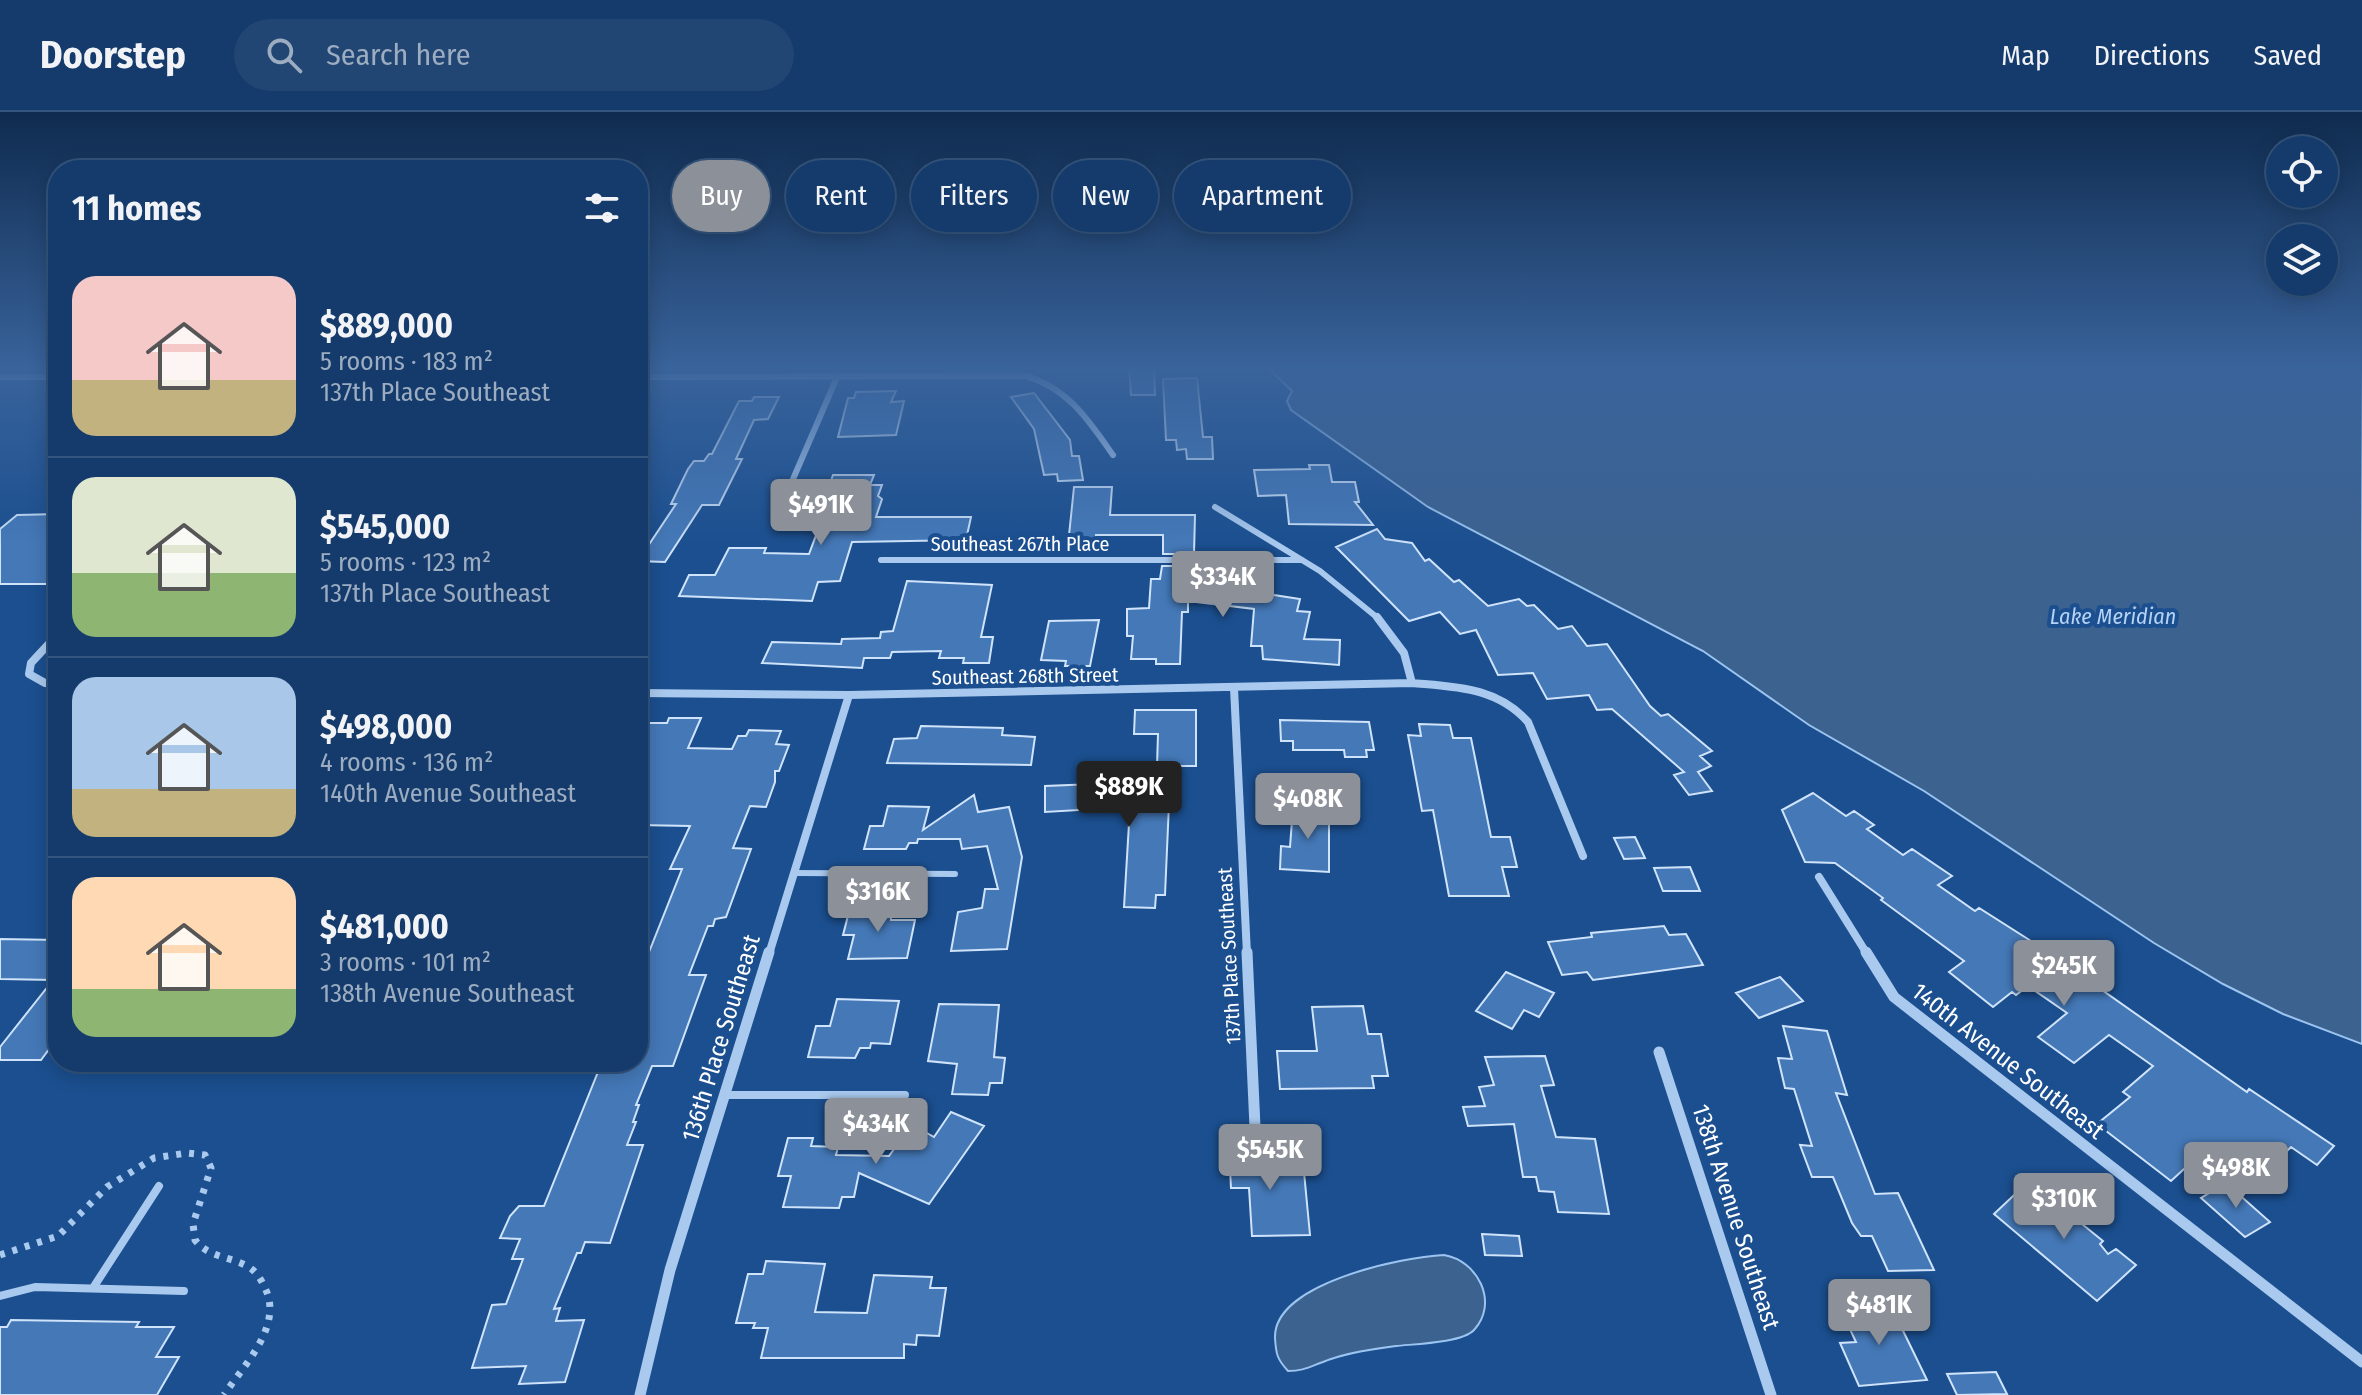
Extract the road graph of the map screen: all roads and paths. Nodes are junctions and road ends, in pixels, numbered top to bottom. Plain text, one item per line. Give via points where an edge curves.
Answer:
1 (816, 426) edge
2 (1092, 426) edge
3 (1113, 455) dead end
4 (784, 500) dead end
5 (1215, 507) dead end
6 (881, 560) dead end
7 (1303, 560) junction
8 (48, 645) edge
9 (48, 683) edge
10 (1412, 683) junction
11 (1234, 688) junction
12 (648, 693) edge
13 (849, 695) junction
14 (1583, 856) dead end
15 (794, 873) junction
16 (955, 874) dead end
17 (1819, 877) dead end
18 (1659, 1052) dead end
19 (725, 1095) junction
20 (905, 1095) dead end
21 (1255, 1127) dead end
22 (159, 1186) dead end
23 (0, 1255) edge
24 (93, 1288) junction
25 (184, 1291) dead end
26 (0, 1296) edge
27 (2362, 1362) edge
28 (224, 1395) edge
29 (640, 1395) edge
30 (1771, 1395) edge

1 - 4 street
2 - 3 street
5 - 7 street
6 - 7 street, Southeast 267th Place
7 - 10 street via 1391,632 1406,655
8 - 9 street via 31,663 29,674
10 - 11 street, Southeast 268th Street
10 - 14 street, Southeast 268th Street via 1478,690 1517,707
11 - 13 street, Southeast 268th Street
11 - 21 street, 137th Place Southeast
12 - 13 street, Southeast 268th Street
13 - 15 street, 136th Place Southeast
15 - 16 lane
15 - 19 street, 136th Place Southeast
17 - 27 street, 140th Avenue Southeast via 1894,997
18 - 30 street, 138th Avenue Southeast
19 - 20 lane
19 - 29 street, 136th Place Southeast via 670,1270
22 - 24 lane
23 - 28 path via 58,1236 107,1187 154,1158 205,1155 211,1168 193,1224 195,1240 207,1252 252,1268 270,1307 263,1340
24 - 25 lane
24 - 26 lane via 35,1287

